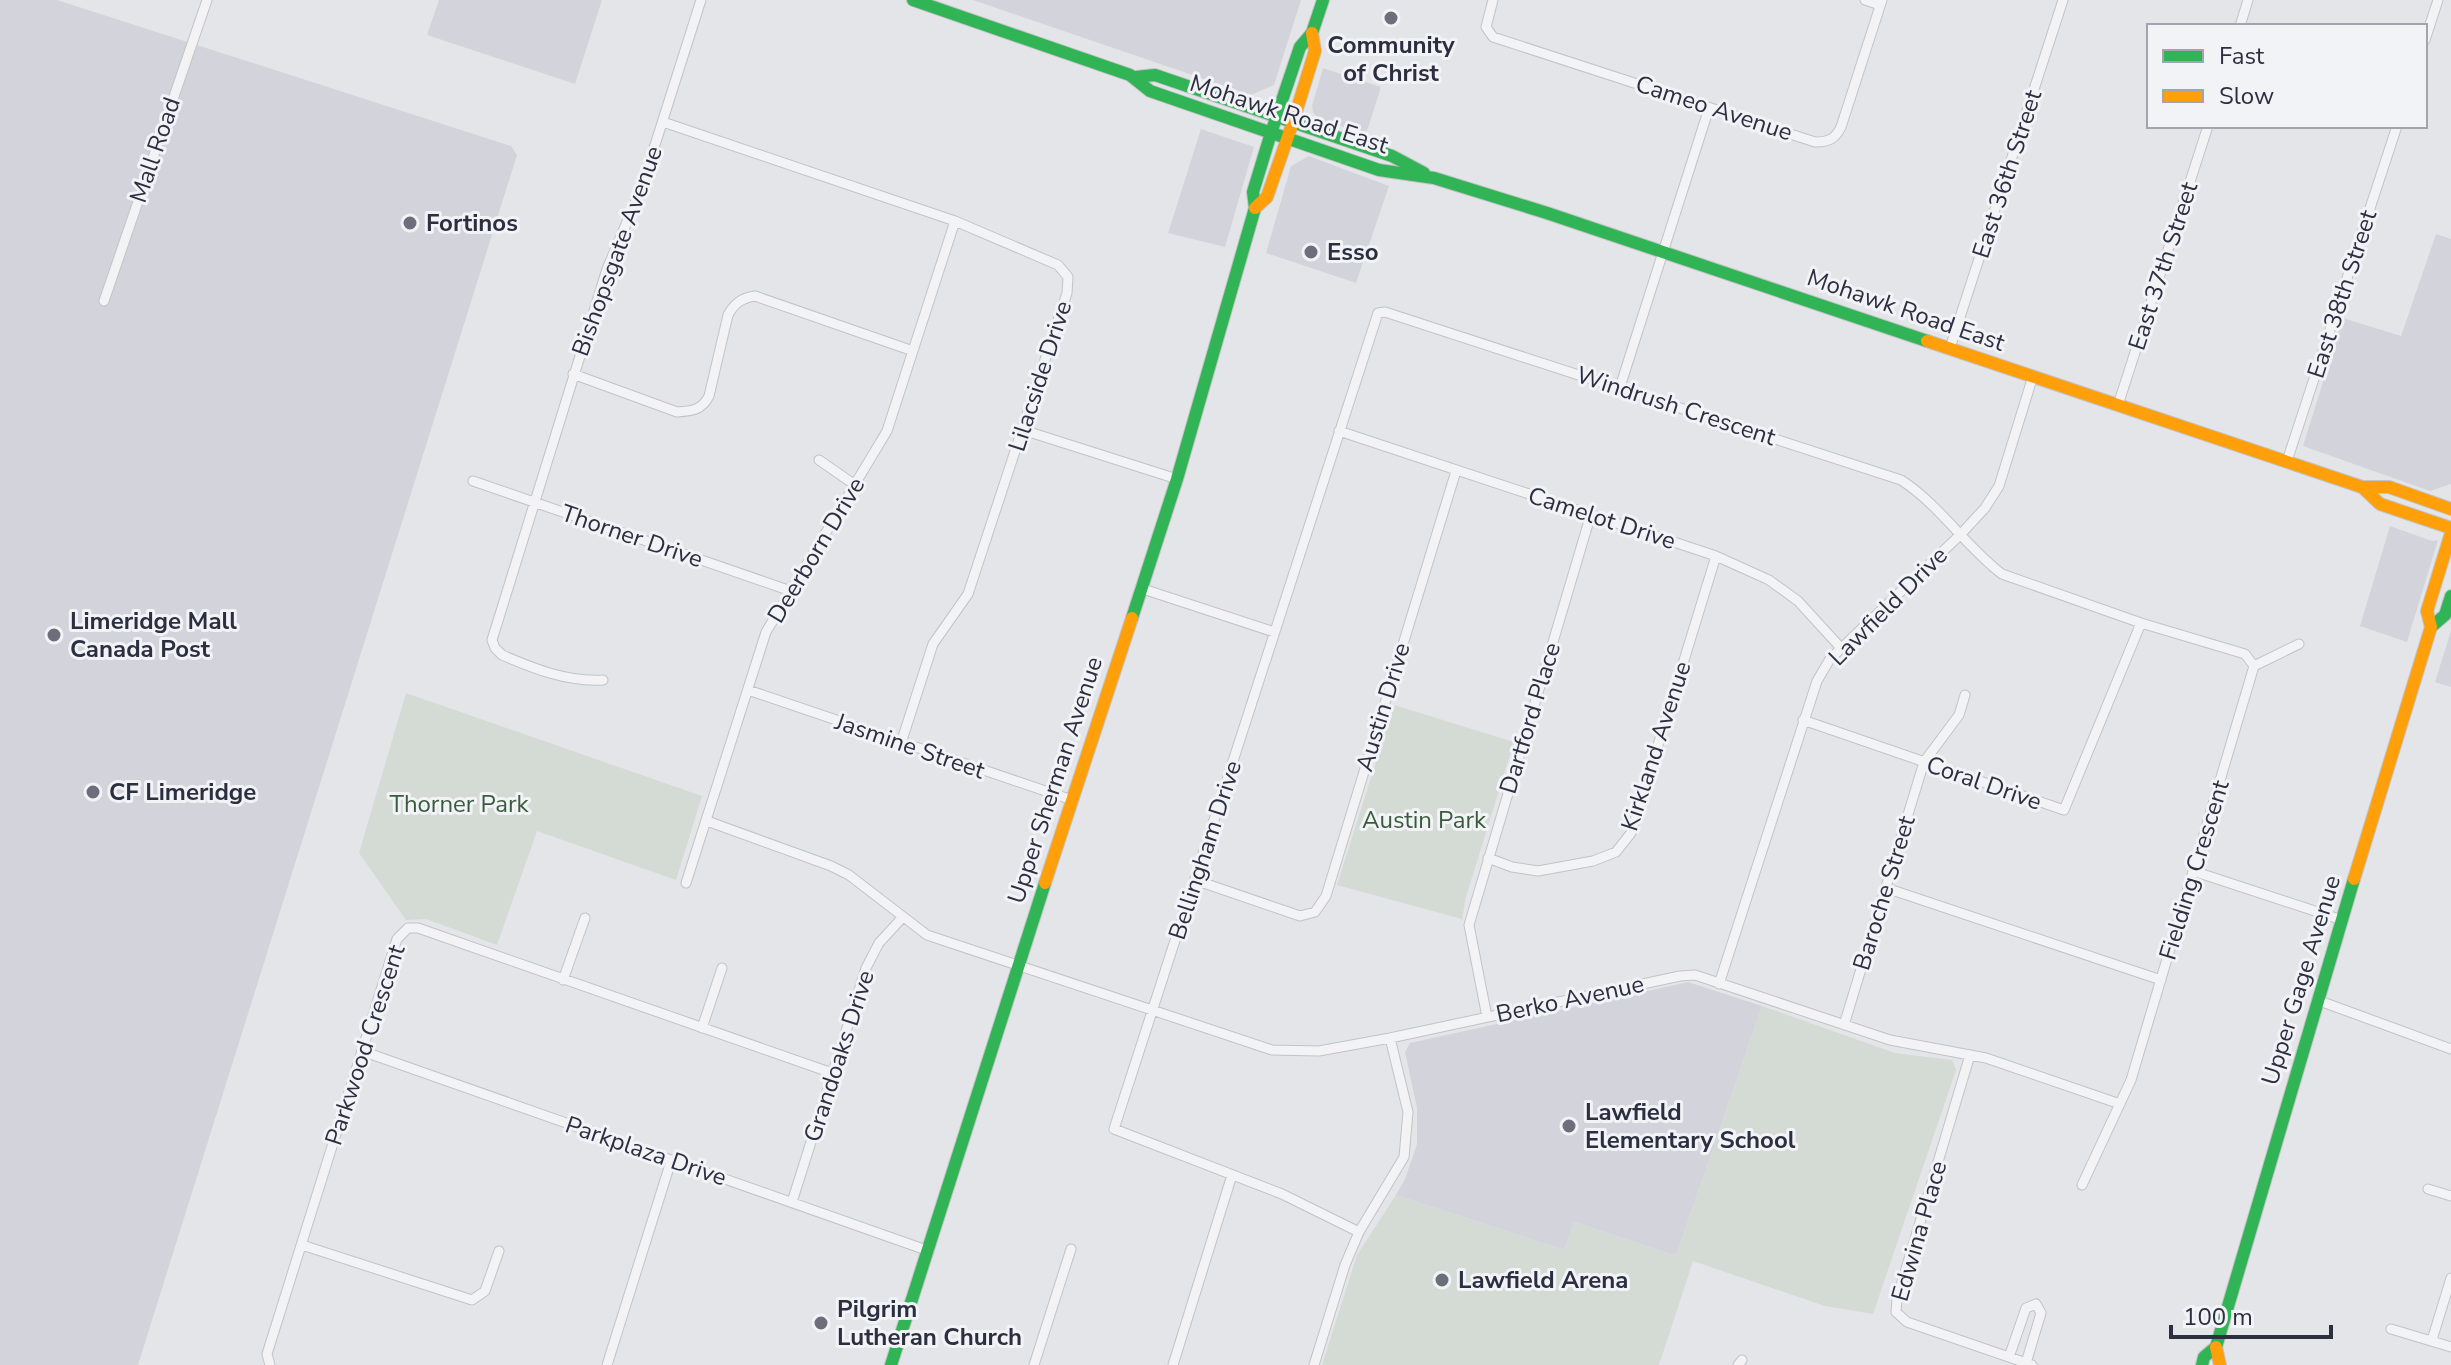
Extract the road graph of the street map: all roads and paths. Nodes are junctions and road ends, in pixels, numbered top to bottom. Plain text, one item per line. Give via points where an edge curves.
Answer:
1 (207, 0) edge
2 (701, 0) edge
3 (913, 0) edge
4 (1323, 0) edge
5 (1493, 0) edge
6 (1865, 0) edge
7 (2063, 0) edge
8 (2248, 0) edge
9 (2438, 0) edge
10 (1881, 2) edge
11 (2241, 24) edge
12 (1312, 33) junction
13 (2427, 34) edge
14 (1136, 77) junction
15 (1709, 108) junction
16 (1277, 116) junction
17 (663, 122) junction
18 (1293, 122) junction
19 (2207, 128) edge
20 (2396, 128) edge
21 (1271, 133) junction
22 (1287, 139) junction
23 (1434, 178) junction
24 (1255, 208) junction
25 (955, 221) junction
26 (1662, 251) junction
27 (104, 301) dead end
28 (1375, 317) joint
29 (1950, 348) junction
30 (913, 351) junction
31 (573, 374) junction
32 (2033, 376) junction
33 (1620, 387) junction
34 (2118, 405) junction
35 (1023, 430) junction
36 (1339, 431) junction
37 (819, 460) dead end
38 (2287, 461) junction
39 (1456, 471) junction
40 (1177, 479) junction
41 (473, 481) dead end
42 (855, 485) junction
43 (2362, 487) junction
44 (533, 501) junction
45 (2451, 509) edge
46 (1591, 514) junction
47 (2451, 531) edge
48 (1960, 535) junction
49 (1716, 556) junction
50 (1140, 588) junction
51 (791, 591) junction
52 (2451, 596) edge
53 (2141, 623) junction
54 (2431, 627) junction
55 (1274, 632) junction
56 (2299, 644) dead end
57 (1841, 648) junction
58 (2254, 666) junction
59 (603, 680) dead end
60 (748, 690) junction
61 (1965, 695) dead end
62 (1803, 720) junction
63 (901, 743) junction
64 (1924, 762) junction
65 (1072, 800) junction
66 (707, 821) junction
67 (1488, 858) junction
68 (2193, 871) junction
69 (1195, 880) junction
70 (686, 883) dead end
71 (1886, 888) junction
72 (585, 918) dead end
73 (902, 918) junction
74 (2342, 920) junction
75 (1018, 965) junction
76 (722, 968) dead end
77 (563, 980) junction
78 (2161, 980) junction
79 (1719, 984) junction
80 (2317, 1000) junction
81 (1153, 1012) junction
82 (1487, 1017) junction
83 (1844, 1025) junction
84 (702, 1028) junction
85 (1390, 1038) junction
86 (2451, 1049) edge
87 (362, 1051) junction
88 (1970, 1055) junction
89 (832, 1073) junction
90 (2120, 1104) junction
91 (671, 1161) junction
92 (1232, 1175) junction
93 (2082, 1185) dead end
94 (2428, 1189) dead end
95 (2451, 1196) edge
96 (792, 1202) junction
97 (1359, 1232) junction
98 (302, 1245) junction
99 (1071, 1249) dead end
100 (499, 1251) dead end
101 (929, 1251) junction
102 (2451, 1278) edge
103 (2391, 1329) dead end
104 (2432, 1340) junction
105 (2216, 1347) junction
106 (2451, 1347) edge
107 (2020, 1362) edge
108 (270, 1365) edge
109 (607, 1365) edge
110 (891, 1365) edge
111 (1034, 1365) edge
112 (1173, 1365) edge
113 (1314, 1365) edge
114 (2202, 1365) edge
115 (2220, 1365) edge

1 - 27 street, Mall Road
2 - 17 street, Bishopsgate Avenue
3 - 14 main road, Mohawk Road East
4 - 12 main road, Upper Sherman Avenue
5 - 15 street, Cameo Avenue via 1486,27 1493,37
6 - 10 street
7 - 29 street, East 36th Street
8 - 11 street
9 - 13 street
10 - 15 street, Cameo Avenue via 1836,136 1827,142
12 - 16 main road, Upper Sherman Avenue via 1300,47
12 - 18 main road, Upper Sherman Avenue via 1315,51
14 - 16 main road, Mohawk Road East via 1155,75
14 - 21 main road, Mohawk Road East via 1150,91
15 - 26 street
16 - 18 main road, Mohawk Road East
16 - 21 main road, Upper Sherman Avenue
17 - 25 street, Lilacside Drive
17 - 31 street, Bishopsgate Avenue
18 - 22 main road, Upper Sherman Avenue
18 - 23 main road, Mohawk Road East via 1392,156
19 - 34 street, East 37th Street
20 - 38 street, East 38th Street
21 - 22 main road, Mohawk Road East
21 - 24 main road, Upper Sherman Avenue via 1253,192
22 - 23 main road, Mohawk Road East via 1379,170
22 - 24 main road, Upper Sherman Avenue via 1267,197
23 - 26 main road, Mohawk Road East
24 - 40 main road, Upper Sherman Avenue
25 - 30 street, Deerborn Drive
25 - 35 street, Lilacside Drive via 1058,265 1068,277
26 - 29 main road, Mohawk Road East
26 - 33 street
28 - 33 street, Windrush Crescent via 1385,312
28 - 36 street, Bellingham Drive
29 - 32 main road, Mohawk Road East
30 - 31 street via 755,296 744,298 728,315 704,406 677,412
30 - 42 street, Deerborn Drive via 887,431
31 - 44 street, Bishopsgate Avenue
32 - 34 main road, Mohawk Road East
32 - 48 street, Lawfield Drive via 1999,486
33 - 48 street, Windrush Crescent via 1901,480 1923,495
34 - 38 main road, Mohawk Road East
35 - 40 street
35 - 63 street, Lilacside Drive via 968,594 933,644
36 - 39 street, Camelot Drive
36 - 55 street, Bellingham Drive
37 - 42 street
38 - 43 main road, Mohawk Road East
39 - 46 street, Camelot Drive
39 - 69 street, Austin Drive via 1326,896 1315,912 1300,916
40 - 50 main road, Upper Sherman Avenue
41 - 44 street, Thorner Drive
42 - 51 street, Deerborn Drive
43 - 45 main road, Mohawk Road East via 2389,487
43 - 47 main road, Mohawk Road East via 2380,504
44 - 51 street, Thorner Drive
44 - 59 street, Bishopsgate Avenue via 493,629 495,648 565,679
46 - 49 street, Camelot Drive
46 - 67 street, Dartford Place
47 - 54 main road, Upper Gage Avenue via 2427,611
48 - 53 street via 2002,574
48 - 57 street, Lawfield Drive
49 - 57 street, Camelot Drive via 1769,580
49 - 67 street, Kirkland Avenue via 1631,833 1616,852 1538,871
50 - 55 street
50 - 65 main road, Upper Sherman Avenue
51 - 60 street, Deerborn Drive via 766,632
52 - 54 main road, Upper Gage Avenue via 2445,615
53 - 58 street via 2245,654
53 - 64 street, Coral Drive via 2064,810
54 - 74 main road, Upper Gage Avenue
55 - 69 street, Bellingham Drive
56 - 58 street
57 - 62 street, Lawfield Drive via 1817,681
58 - 68 street, Fielding Crescent
60 - 63 street, Jasmine Street
60 - 66 street, Deerborn Drive
61 - 64 street, Baroche Street via 1959,715
62 - 64 street, Coral Drive
62 - 79 street, Lawfield Drive
63 - 65 street, Jasmine Street
64 - 71 street, Baroche Street
65 - 75 main road, Upper Sherman Avenue
66 - 70 street, Deerborn Drive
66 - 73 street, Berko Avenue via 831,866
67 - 82 street, Dartford Place via 1469,925
68 - 74 street
68 - 78 street, Fielding Crescent
69 - 81 street, Bellingham Drive
71 - 78 street, Fielding Crescent
71 - 83 street, Baroche Street
72 - 77 street
73 - 75 street, Berko Avenue via 927,935
73 - 89 street, Grandoaks Drive via 879,943 866,968
74 - 80 main road, Upper Gage Avenue
75 - 81 street, Berko Avenue
75 - 101 main road, Upper Sherman Avenue
76 - 84 street
77 - 84 street, Parkwood Crescent
77 - 87 street, Parkwood Crescent via 408,928 397,939
78 - 90 street
79 - 82 street, Berko Avenue via 1680,976
79 - 83 street, Berko Avenue
80 - 86 street
80 - 105 main road, Upper Gage Avenue
81 - 85 street, Berko Avenue via 1272,1050 1319,1051
81 - 92 street, Bellingham Drive via 1114,1129
82 - 85 street, Berko Avenue
83 - 88 street, Berko Avenue via 1897,1042
84 - 89 street, Parkwood Crescent
85 - 97 street via 1408,1112 1404,1157
87 - 91 street, Parkplaza Drive
87 - 98 street, Parkwood Crescent
88 - 90 street, Berko Avenue
88 - 107 street, Edwina Place via 1896,1312 1907,1322
89 - 96 street, Grandoaks Drive
90 - 93 street
91 - 96 street, Parkplaza Drive
91 - 109 street
92 - 97 street, Bellingham Drive
92 - 112 street
94 - 95 street
96 - 101 street, Parkplaza Drive
97 - 113 street
98 - 100 street via 472,1300 485,1291
98 - 108 street, Parkwood Crescent via 267,1354
99 - 111 street
101 - 110 main road, Upper Sherman Avenue
102 - 104 street
103 - 104 street
104 - 106 street
105 - 114 main road, Upper Gage Avenue
105 - 115 main road, Upper Gage Avenue
107 - 107 street via 2041,1313 2036,1304 2026,1308

